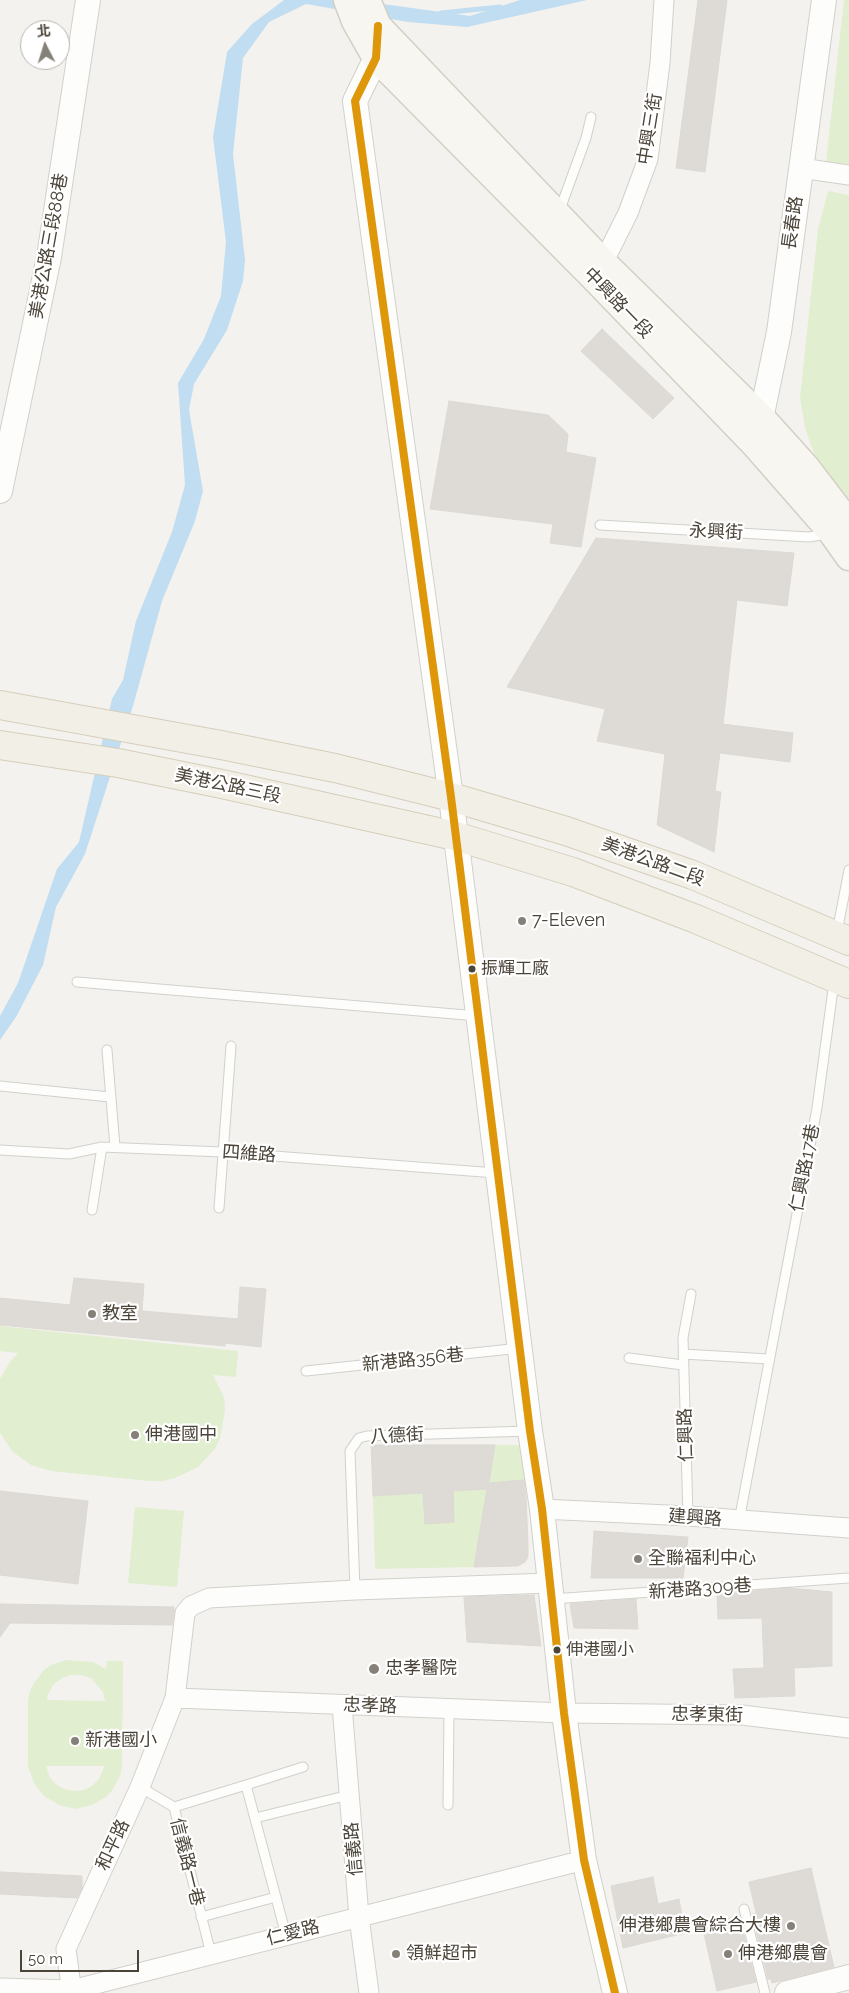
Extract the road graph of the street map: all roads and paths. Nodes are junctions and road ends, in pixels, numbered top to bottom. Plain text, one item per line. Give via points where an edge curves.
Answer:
1 (88, 0) edge
2 (664, 0) edge
3 (824, 0) edge
4 (364, 12) edge
5 (376, 58) junction
6 (591, 116) dead end
7 (801, 168) junction
8 (849, 175) edge
9 (558, 214) junction
10 (599, 270) junction
11 (760, 417) junction
12 (755, 445) junction
13 (0, 491) edge
14 (600, 525) dead end
15 (840, 528) edge
16 (849, 557) edge
17 (0, 705) edge
18 (0, 744) edge
19 (451, 797) junction
20 (455, 836) junction
21 (849, 870) edge
22 (843, 938) edge
23 (842, 980) edge
24 (77, 982) dead end
25 (478, 1016) junction
26 (231, 1046) dead end
27 (107, 1050) dead end
28 (0, 1086) edge
29 (110, 1097) junction
30 (102, 1147) junction
31 (115, 1147) junction
32 (0, 1150) edge
33 (222, 1152) junction
34 (499, 1173) junction
35 (219, 1208) dead end
36 (92, 1210) dead end
37 (691, 1294) dead end
38 (520, 1348) junction
39 (683, 1354) junction
40 (629, 1358) dead end
41 (769, 1359) junction
42 (683, 1365) junction
43 (306, 1371) dead end
44 (530, 1431) junction
45 (542, 1509) junction
46 (688, 1516) junction
47 (739, 1521) junction
48 (849, 1528) edge
49 (849, 1578) edge
50 (355, 1590) junction
51 (551, 1591) junction
52 (175, 1698) junction
53 (342, 1705) junction
54 (449, 1709) junction
55 (564, 1713) junction
56 (849, 1728) edge
57 (303, 1768) dead end
58 (246, 1785) junction
59 (140, 1787) junction
60 (349, 1794) junction
61 (448, 1805) dead end
62 (174, 1807) junction
63 (255, 1818) junction
64 (584, 1860) junction
65 (276, 1897) junction
66 (744, 1909) dead end
67 (201, 1917) junction
68 (359, 1917) junction
69 (286, 1935) junction
70 (211, 1954) junction
71 (849, 1977) edge
72 (0, 1988) edge
73 (72, 1991) edge
74 (369, 1993) edge
75 (615, 1993) edge
76 (765, 1993) edge
77 (791, 1993) edge

1 - 13 street, 美港公路三段88巷 via 49,257
2 - 10 street, 中興三街 via 648,159 628,213
3 - 7 street, 長春路
4 - 5 main road, 中興路一段
4 - 9 main road, 中興路一段
5 - 10 main road, 中興路一段
5 - 19 street via 355,101
6 - 9 lane
7 - 8 street
7 - 11 street, 長春路 via 779,332
9 - 10 main road, 中興路一段
10 - 11 main road, 中興路一段
10 - 12 main road, 中興路一段
11 - 12 street, 長春路
11 - 15 main road, 中興路一段 via 806,467
12 - 15 main road, 中興路一段
14 - 15 lane, 永興街 via 809,537
15 - 16 main road, 中興路一段
17 - 19 main road via 221,744
18 - 20 main road, 美港公路三段 via 108,761
19 - 20 street
19 - 22 main road, 美港公路二段 via 566,831 693,875
20 - 23 main road via 582,876 696,918
20 - 25 street
21 - 22 lane
23 - 41 lane, 仁興路17巷
24 - 25 lane
25 - 34 street
26 - 33 lane
27 - 29 lane
28 - 29 lane
29 - 31 lane
30 - 31 lane, 四維路
30 - 32 lane, 四維路 via 69,1154
30 - 36 lane
31 - 33 lane, 四維路
33 - 34 lane, 四維路
33 - 35 lane
34 - 38 street
37 - 39 lane, 仁興路
38 - 43 lane, 新港路356巷
38 - 44 street
39 - 41 lane
39 - 42 lane, 仁興路
40 - 42 lane
41 - 47 lane, 仁興路17巷
42 - 46 lane, 仁興路
44 - 45 street
44 - 50 lane, 八德街 via 359,1438 350,1452
45 - 46 street, 建興路
45 - 51 street
46 - 47 street, 建興路
47 - 48 street, 建興路
49 - 51 lane, 新港路309巷
50 - 51 street
50 - 52 street, 和平路 via 209,1598 191,1606 185,1613
51 - 55 street
52 - 53 street, 忠孝路
52 - 59 street, 和平路
53 - 54 street, 忠孝路
53 - 60 street, 信義路
54 - 55 street, 忠孝路
54 - 61 lane
55 - 56 street, 忠孝東街 via 742,1715
55 - 64 street
57 - 58 lane
58 - 62 lane
58 - 63 lane
59 - 62 lane
59 - 73 street, 和平路 via 66,1949
60 - 63 lane
60 - 68 street, 信義路
62 - 67 lane, 信義路一巷
63 - 65 lane
64 - 68 street, 仁愛路
64 - 75 street
65 - 67 lane, 信義路一巷
65 - 69 lane
66 - 76 lane
67 - 70 lane, 信義路一巷
68 - 69 street, 仁愛路
68 - 74 street, 信義路
69 - 70 street, 仁愛路
70 - 73 street, 仁愛路
71 - 77 street
72 - 73 street, 仁愛路

